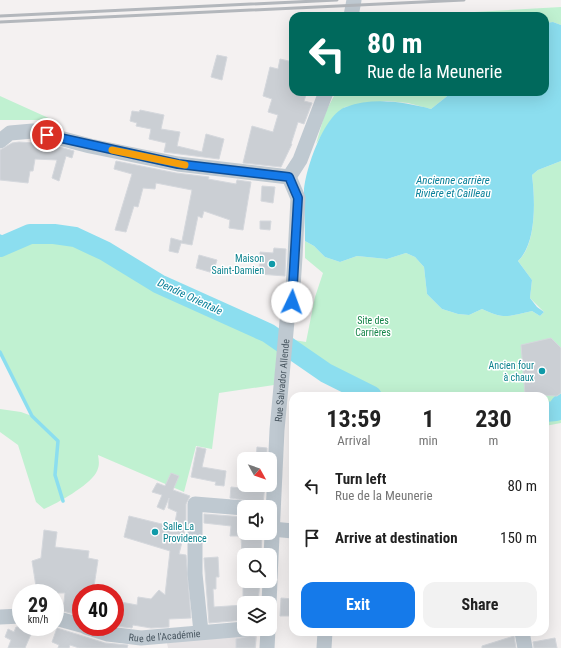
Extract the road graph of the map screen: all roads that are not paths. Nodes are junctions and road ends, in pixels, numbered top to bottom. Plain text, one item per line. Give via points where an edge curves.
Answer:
1 (354, 0) edge
2 (352, 12) edge
3 (324, 96) edge
4 (0, 141) edge
5 (289, 177) junction
6 (273, 500) edge
7 (237, 507) edge
8 (277, 529) edge
9 (289, 531) edge
10 (12, 616) edge
11 (0, 617) edge
12 (237, 630) edge
13 (201, 632) junction
14 (120, 636) edge
15 (268, 636) edge
16 (325, 636) edge
17 (523, 636) edge
18 (267, 648) edge
19 (324, 648) edge
20 (525, 648) edge

1 - 2 street
3 - 5 street via 300,160
4 - 5 street via 10,133 33,131 178,164
5 - 6 street, Rue Salvador Allende via 298,198 292,302 287,321
7 - 13 street via 195,504 195,574
8 - 9 street
10 - 11 street
12 - 13 street, Rue de l'Académie
13 - 14 street, Rue de l'Académie via 128,638
15 - 18 street
16 - 19 street
17 - 20 street

